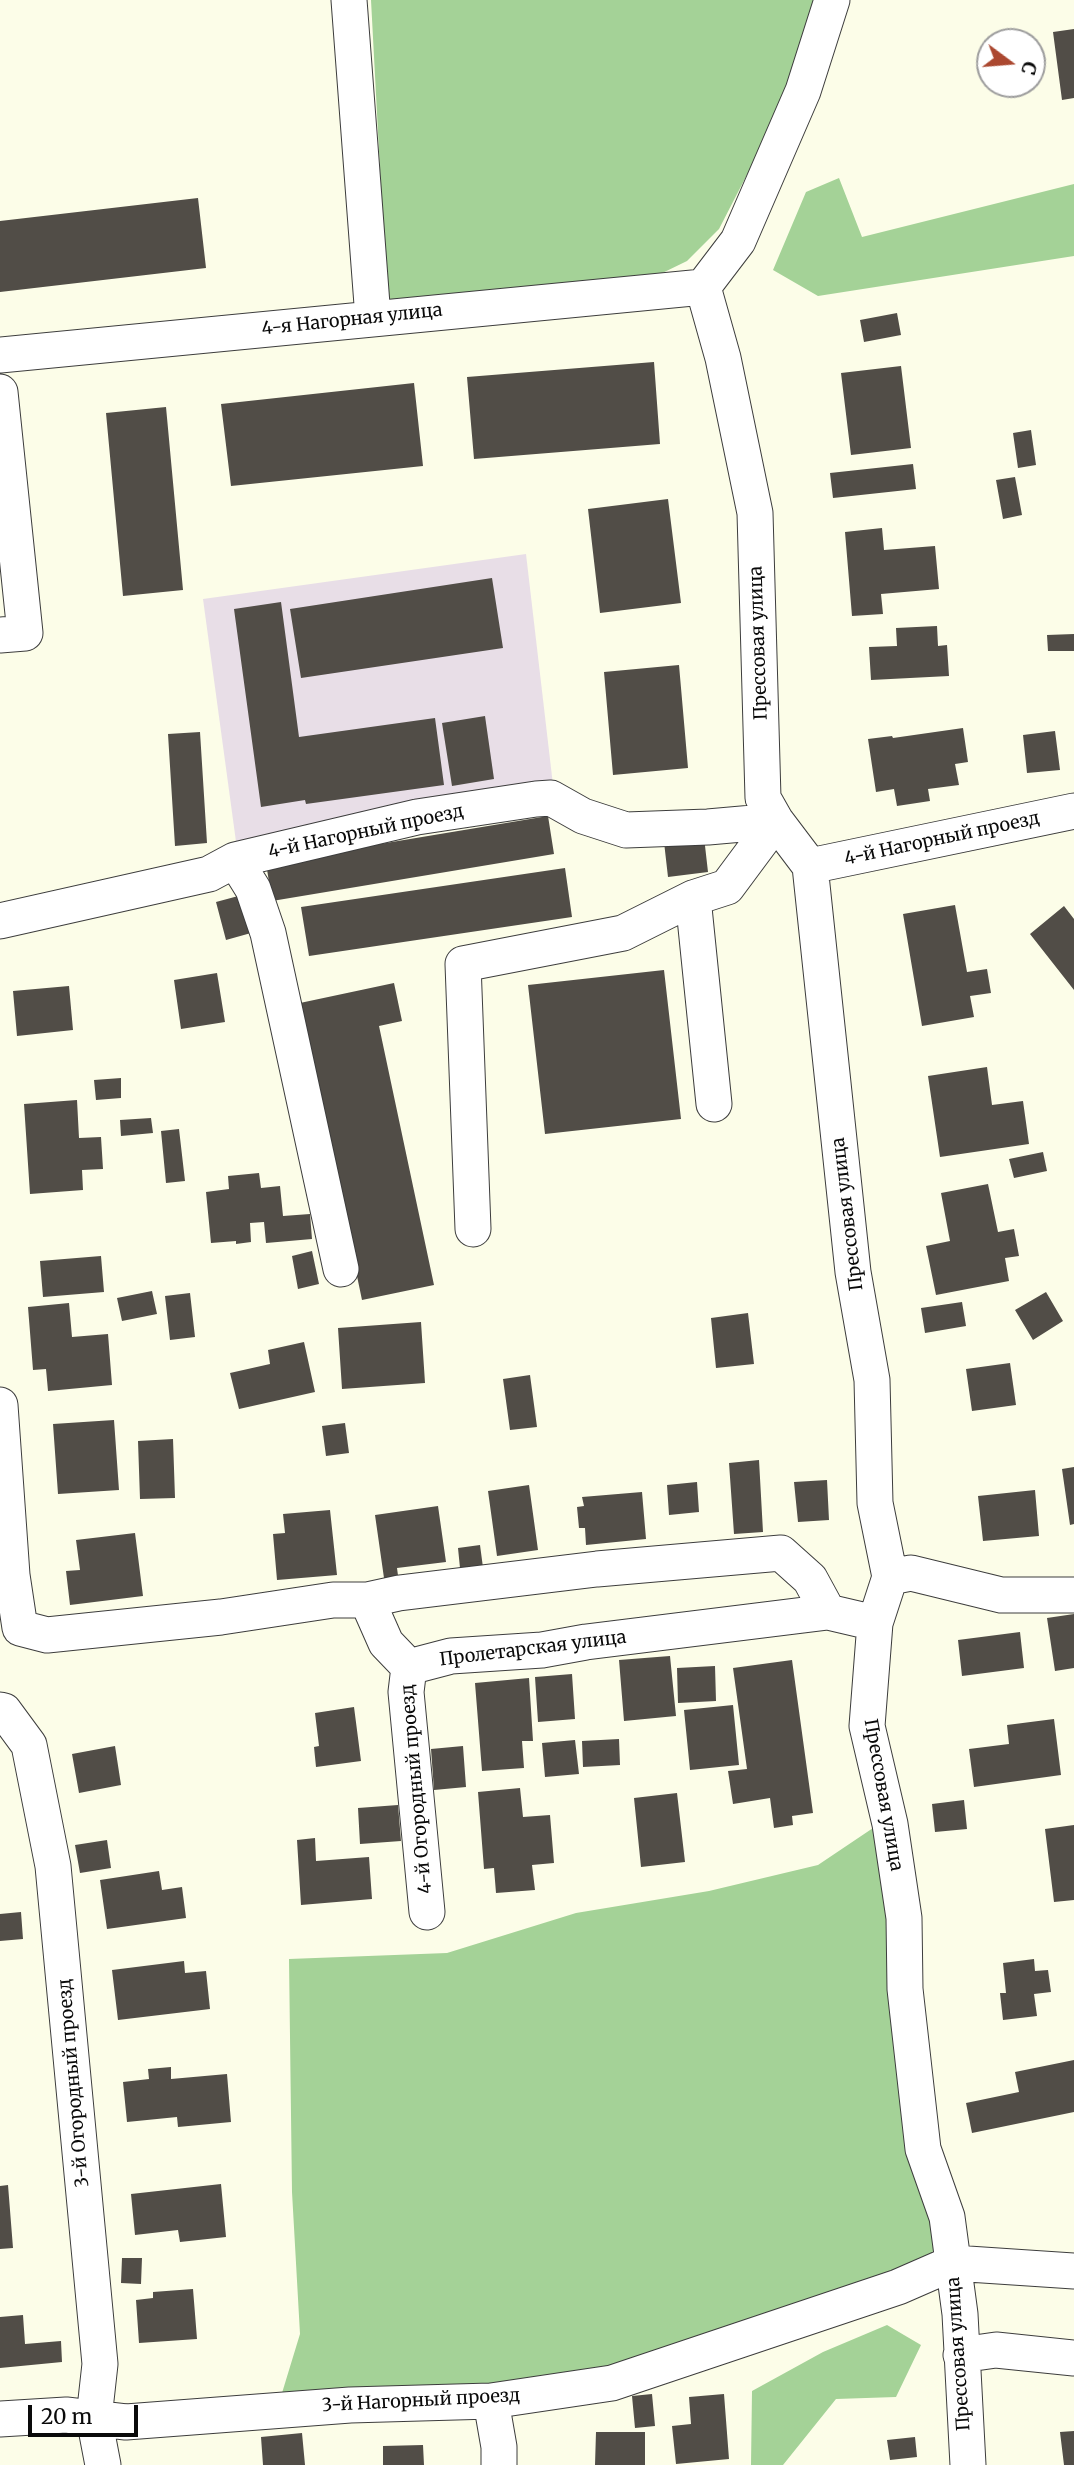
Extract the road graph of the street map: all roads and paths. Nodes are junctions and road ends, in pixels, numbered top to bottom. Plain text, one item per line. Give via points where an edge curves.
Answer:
1 (349, 0) edge
2 (832, 0) edge
3 (703, 287) junction
4 (373, 318) junction
5 (0, 355) edge
6 (0, 391) edge
7 (0, 635) edge
8 (1074, 811) edge
9 (776, 821) junction
10 (235, 860) junction
11 (810, 866) junction
12 (693, 898) junction
13 (0, 921) edge
14 (714, 1104) dead end
15 (473, 1229) dead end
16 (341, 1269) dead end
17 (0, 1405) edge
18 (890, 1577) junction
19 (1074, 1595) edge
20 (368, 1600) junction
21 (828, 1612) junction
22 (875, 1623) junction
23 (409, 1667) junction
24 (2, 1710) edge
25 (427, 1912) dead end
26 (953, 2263) junction
27 (1074, 2271) edge
28 (961, 2355) junction
29 (1074, 2358) edge
30 (491, 2401) junction
31 (94, 2418) junction
32 (0, 2420) edge
33 (103, 2465) edge
34 (499, 2465) edge
35 (968, 2465) edge

1 - 4 street
2 - 3 street via 803,91 743,228
3 - 4 street, 4-я Нагорная улица
3 - 9 street, Прессовая улица via 723,358 755,513 763,798
4 - 5 street, 4-я Нагорная улица
6 - 7 street via 25,633
8 - 11 street, 4-й Нагорный проезд
9 - 10 street, 4-й Нагорный проезд via 626,830 583,816 551,798 536,799 417,817
9 - 11 street, Прессовая улица
9 - 12 street via 727,887
10 - 13 street, 4-й Нагорный проезд via 209,874
10 - 16 street via 253,889 268,933
11 - 18 street, Прессовая улица via 853,1272 872,1380 875,1503
12 - 14 street
12 - 15 street via 623,933 463,964
17 - 20 street via 20,1628 47,1635 332,1600
18 - 19 street via 911,1573 1001,1595
18 - 22 street, Прессовая улица
20 - 21 street via 597,1569 781,1553 810,1579
20 - 23 street via 386,1643
21 - 22 street, Пролетарская улица
21 - 23 street, Пролетарская улица via 542,1650 451,1656
22 - 26 street, Прессовая улица via 867,1726 890,1824 904,1918 905,1989 923,2149 947,2217
23 - 25 street, 4-й Огородный проезд via 406,1692
24 - 31 street, 3-й Огородный проезд via 29,1745 53,1867 100,2364
26 - 27 street, 3-й Нагорный проезд
26 - 28 street, Прессовая улица
26 - 30 street, 3-й Нагорный проезд via 898,2287 612,2383
28 - 29 street via 996,2350
28 - 35 street, Прессовая улица
30 - 31 street, 3-й Нагорный проезд via 350,2405 126,2422
30 - 34 street
31 - 32 street, 3-й Нагорный проезд via 66,2415
31 - 33 street, 3-й Огородный проезд

